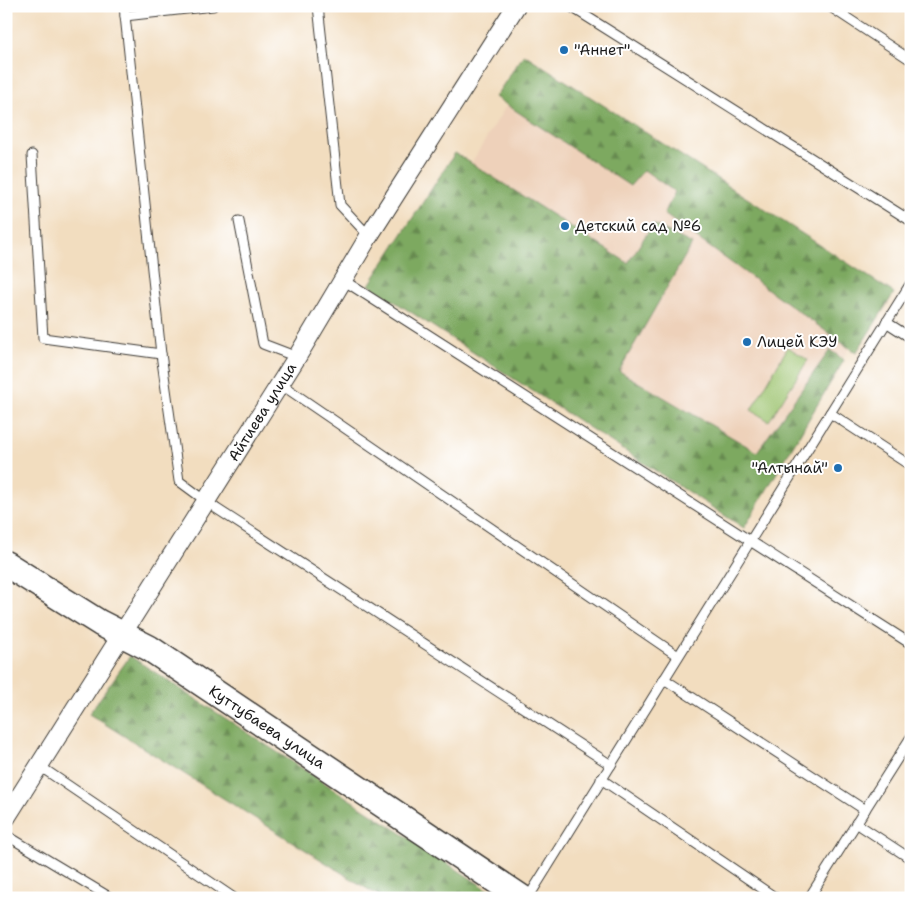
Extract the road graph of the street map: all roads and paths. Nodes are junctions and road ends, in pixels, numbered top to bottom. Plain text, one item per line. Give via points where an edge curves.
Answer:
1 (124, 6) edge
2 (213, 6) edge
3 (318, 6) edge
4 (516, 6) edge
5 (570, 6) edge
6 (829, 6) edge
7 (125, 16) junction
8 (911, 60) edge
9 (32, 155) dead end
10 (239, 221) dead end
11 (911, 222) edge
12 (369, 236) junction
13 (343, 280) junction
14 (910, 284) edge
15 (886, 322) junction
16 (911, 338) edge
17 (161, 354) junction
18 (297, 357) junction
19 (279, 383) junction
20 (830, 413) junction
21 (911, 466) edge
22 (206, 501) junction
23 (750, 542) junction
24 (6, 564) edge
25 (123, 633) junction
26 (911, 644) edge
27 (678, 656) junction
28 (664, 679) junction
29 (911, 737) edge
30 (38, 765) junction
31 (611, 765) junction
32 (602, 780) junction
33 (864, 810) junction
34 (6, 818) edge
35 (856, 823) junction
36 (6, 835) edge
37 (911, 859) edge
38 (111, 898) edge
39 (234, 898) edge
40 (522, 898) edge
41 (528, 898) edge
42 (776, 898) edge
43 (809, 898) edge

1 - 7 lane
2 - 7 lane
3 - 12 lane via 340,205
4 - 12 street, Айтиева улица
5 - 11 lane
6 - 8 lane
7 - 17 lane
9 - 17 lane via 44,338
10 - 18 lane via 263,344
12 - 13 street, Айтиева улица
13 - 18 street, Айтиева улица
13 - 23 lane
14 - 15 lane
15 - 16 lane
15 - 20 lane
17 - 22 lane via 179,481
18 - 19 street, Айтиева улица
19 - 22 street, Айтиева улица
19 - 27 lane
20 - 21 lane
20 - 23 lane
22 - 25 street, Айтиева улица
22 - 31 lane
23 - 26 lane
23 - 27 lane
24 - 25 main road, Куттубаева улица via 100,623
25 - 30 street, Айтиева улица
25 - 40 main road, Куттубаева улица
27 - 28 lane
28 - 31 lane
28 - 33 lane
29 - 33 lane
30 - 34 street, Айтиева улица
30 - 39 lane
31 - 32 lane
32 - 41 lane
32 - 42 lane
33 - 35 lane
35 - 37 lane
35 - 43 lane
36 - 38 lane

